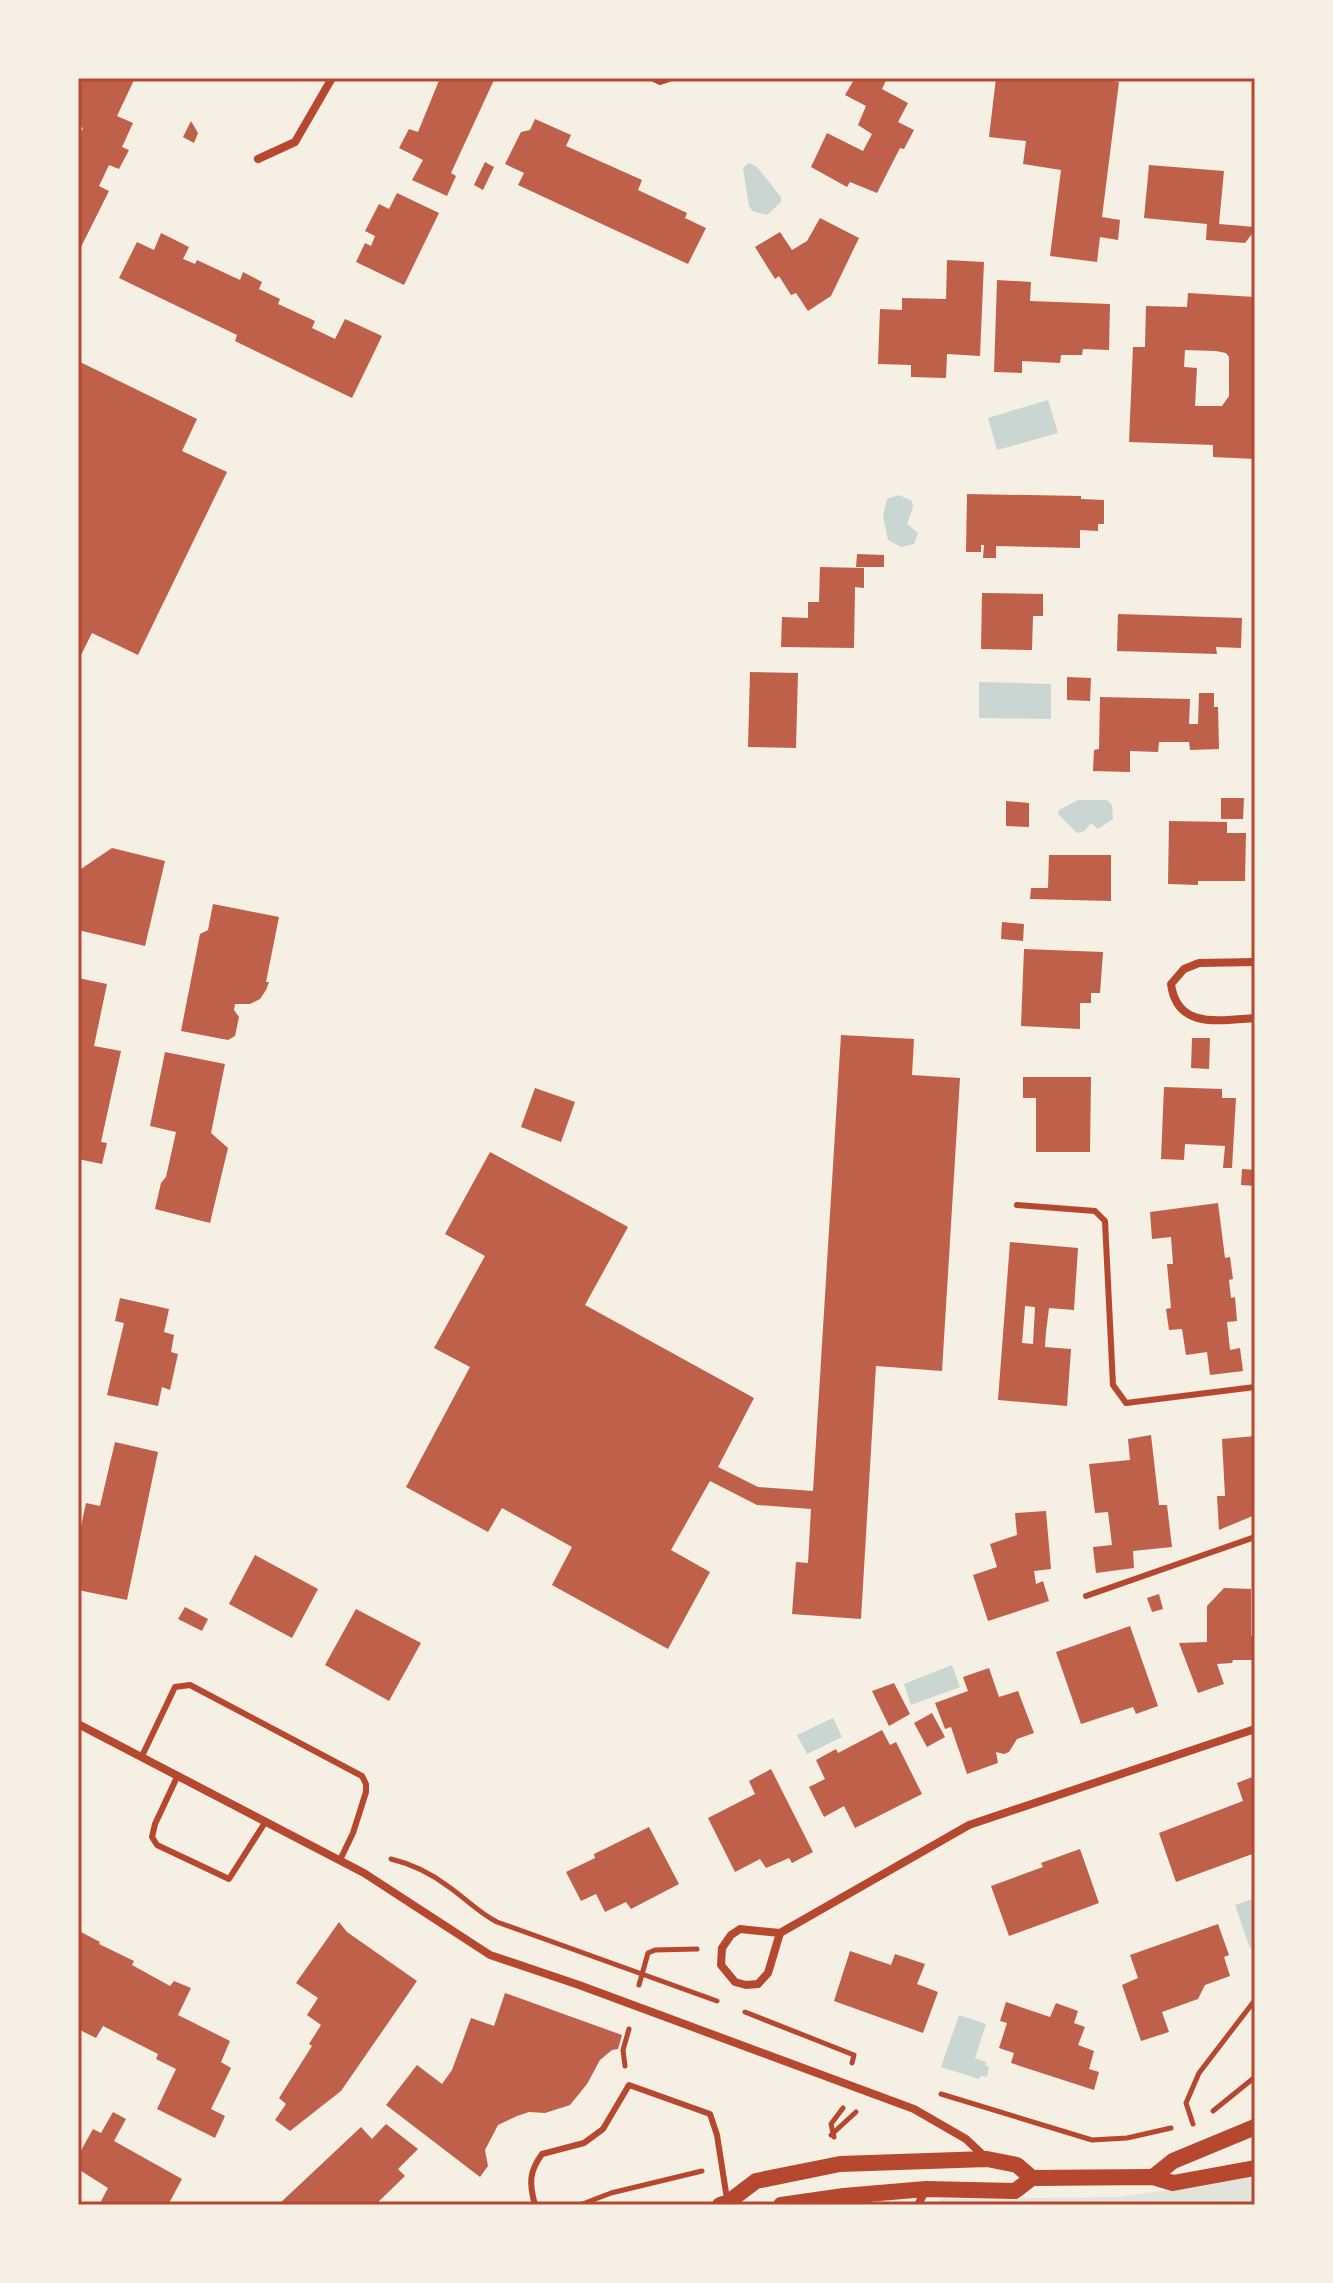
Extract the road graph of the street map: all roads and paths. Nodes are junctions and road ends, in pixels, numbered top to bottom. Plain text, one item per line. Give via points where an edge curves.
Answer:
1 (332, 78) edge
2 (654, 78) edge
3 (669, 78) edge
4 (258, 159) dead end
5 (1255, 962) edge
6 (1255, 1018) edge
7 (1017, 1205) dead end
8 (1255, 1387) edge
9 (1255, 1537) edge
10 (1086, 1596) dead end
11 (78, 1724) edge
12 (1255, 1729) edge
13 (142, 1756) junction
14 (178, 1775) junction
15 (266, 1821) junction
16 (340, 1860) junction
17 (364, 1873) junction
18 (780, 1933) junction
19 (722, 1948) junction
20 (642, 1973) junction
21 (1255, 2000) edge
22 (726, 2005) dead end
23 (740, 2010) dead end
24 (770, 2011) dead end
25 (633, 2019) dead end
26 (623, 2050) dead end
27 (1255, 2127) edge
28 (1203, 2149) junction
29 (987, 2159) junction
30 (1255, 2168) edge
31 (1153, 2177) junction
32 (1032, 2178) junction
33 (926, 2189) junction
34 (728, 2204) edge
35 (535, 2205) edge
36 (781, 2205) edge
37 (918, 2205) edge

1 - 4 street via 295,142
2 - 3 street
5 - 6 street via 1199,963 1184,969 1171,984 1179,1008 1195,1019
7 - 8 lane via 1095,1211 1105,1221 1113,1385 1126,1403
9 - 10 lane
11 - 13 street
12 - 18 street via 969,1825
13 - 14 street
13 - 16 lane via 175,1687 190,1685 362,1776 366,1792
14 - 15 street
14 - 15 lane via 155,1824 152,1837 157,1845 229,1879
15 - 16 street
16 - 17 street
17 - 20 path via 374,1855 411,1864 497,1922
17 - 29 street via 490,1955 914,2109 966,2139
18 - 19 street via 740,1929
18 - 19 street via 768,1973 758,1984 735,1982 725,1974
19 - 20 path via 655,1950 648,1953
20 - 22 path
21 - 28 path via 1199,2073 1186,2103
23 - 24 path via 768,2021
25 - 26 path
27 - 28 main road
28 - 31 main road via 1173,2161
29 - 32 main road via 1017,2165
29 - 34 main road via 840,2164 756,2181
30 - 31 main road via 1173,2183
31 - 32 main road
32 - 33 main road via 1015,2191
33 - 36 main road
33 - 37 street
34 - 35 lane via 710,2114 629,2085 603,2129 584,2143 542,2154 529,2183

